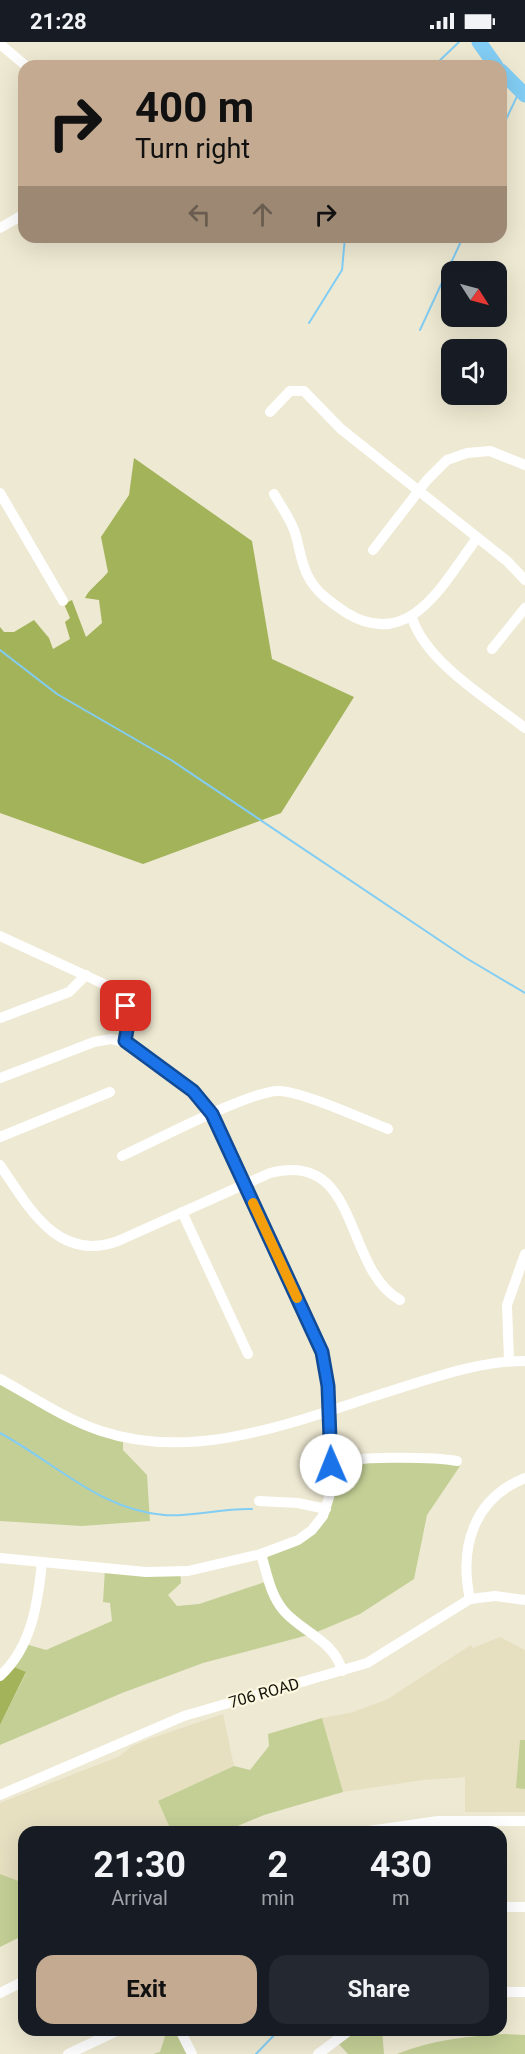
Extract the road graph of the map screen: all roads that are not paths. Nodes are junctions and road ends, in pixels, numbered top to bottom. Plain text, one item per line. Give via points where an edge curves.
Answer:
1 (0, 44) edge
2 (19, 60) edge
3 (18, 218) edge
4 (0, 228) edge
5 (270, 412) dead end
6 (525, 465) edge
7 (420, 491) junction
8 (0, 493) edge
9 (274, 494) dead end
10 (477, 538) junction
11 (373, 550) dead end
12 (525, 580) edge
13 (63, 601) dead end
14 (525, 608) edge
15 (412, 618) junction
16 (492, 649) dead end
17 (525, 728) edge
18 (0, 936) edge
19 (86, 975) junction
20 (0, 1018) edge
21 (125, 1041) junction
22 (0, 1078) edge
23 (110, 1092) dead end
24 (212, 1114) junction
25 (388, 1129) dead end
26 (0, 1137) edge
27 (122, 1156) dead end
28 (0, 1165) edge
29 (243, 1184) junction
30 (182, 1212) junction
31 (525, 1254) edge
32 (400, 1300) dead end
33 (248, 1354) dead end
34 (509, 1361) junction
35 (525, 1361) edge
36 (0, 1379) edge
37 (330, 1409) junction
38 (457, 1461) dead end
39 (331, 1465) junction
40 (525, 1478) edge
41 (260, 1501) dead end
42 (326, 1509) junction
43 (261, 1554) junction
44 (0, 1558) edge
45 (42, 1562) junction
46 (470, 1599) junction
47 (525, 1600) edge
48 (342, 1671) junction
49 (0, 1676) edge
50 (0, 1795) edge
51 (525, 1821) edge
52 (403, 1826) edge
53 (507, 1907) edge
54 (525, 1907) edge
55 (18, 1984) edge
56 (507, 1992) edge
57 (525, 1992) edge
58 (0, 1993) edge
59 (106, 2036) edge
60 (183, 2036) edge
61 (342, 2036) edge
62 (68, 2054) edge
63 (192, 2054) edge
64 (318, 2054) edge

1 - 2 street
3 - 4 street
5 - 7 street via 290,391 304,391 340,429
6 - 7 street via 500,453 467,453 438,467
7 - 10 street
7 - 11 street
8 - 13 street
9 - 15 street via 295,532 306,572 319,592 367,622 386,624
10 - 12 street
10 - 15 street
14 - 16 street
15 - 17 street via 416,631 436,657
18 - 19 street
19 - 20 street via 69,992
19 - 21 street via 122,999 128,1015
21 - 22 street via 103,1039
21 - 24 street via 193,1091
23 - 26 street
24 - 25 street via 280,1091
24 - 27 street
24 - 29 street
28 - 30 street via 42,1222 76,1246 108,1245
29 - 30 street
29 - 32 street via 288,1169 305,1170 323,1179 342,1205 376,1278
29 - 37 street via 322,1352
30 - 33 street
31 - 34 street via 507,1305
34 - 35 street
34 - 37 street via 448,1374
36 - 37 street via 95,1429 152,1442 221,1440
37 - 39 street
38 - 39 street via 432,1457 368,1459
39 - 42 street
40 - 46 street via 491,1498 474,1524 468,1539 465,1572
41 - 42 street
42 - 43 street via 306,1536
43 - 45 street via 195,1570 166,1572
43 - 48 street via 278,1603 326,1645
44 - 45 street
45 - 49 street via 34,1617
46 - 47 street, 706 ROAD via 495,1596
46 - 48 street, 706 ROAD via 379,1657
48 - 50 street, 706 ROAD via 184,1716
51 - 52 street via 438,1821
53 - 54 street
55 - 58 street
56 - 57 street
59 - 62 street
60 - 63 street
61 - 64 street

